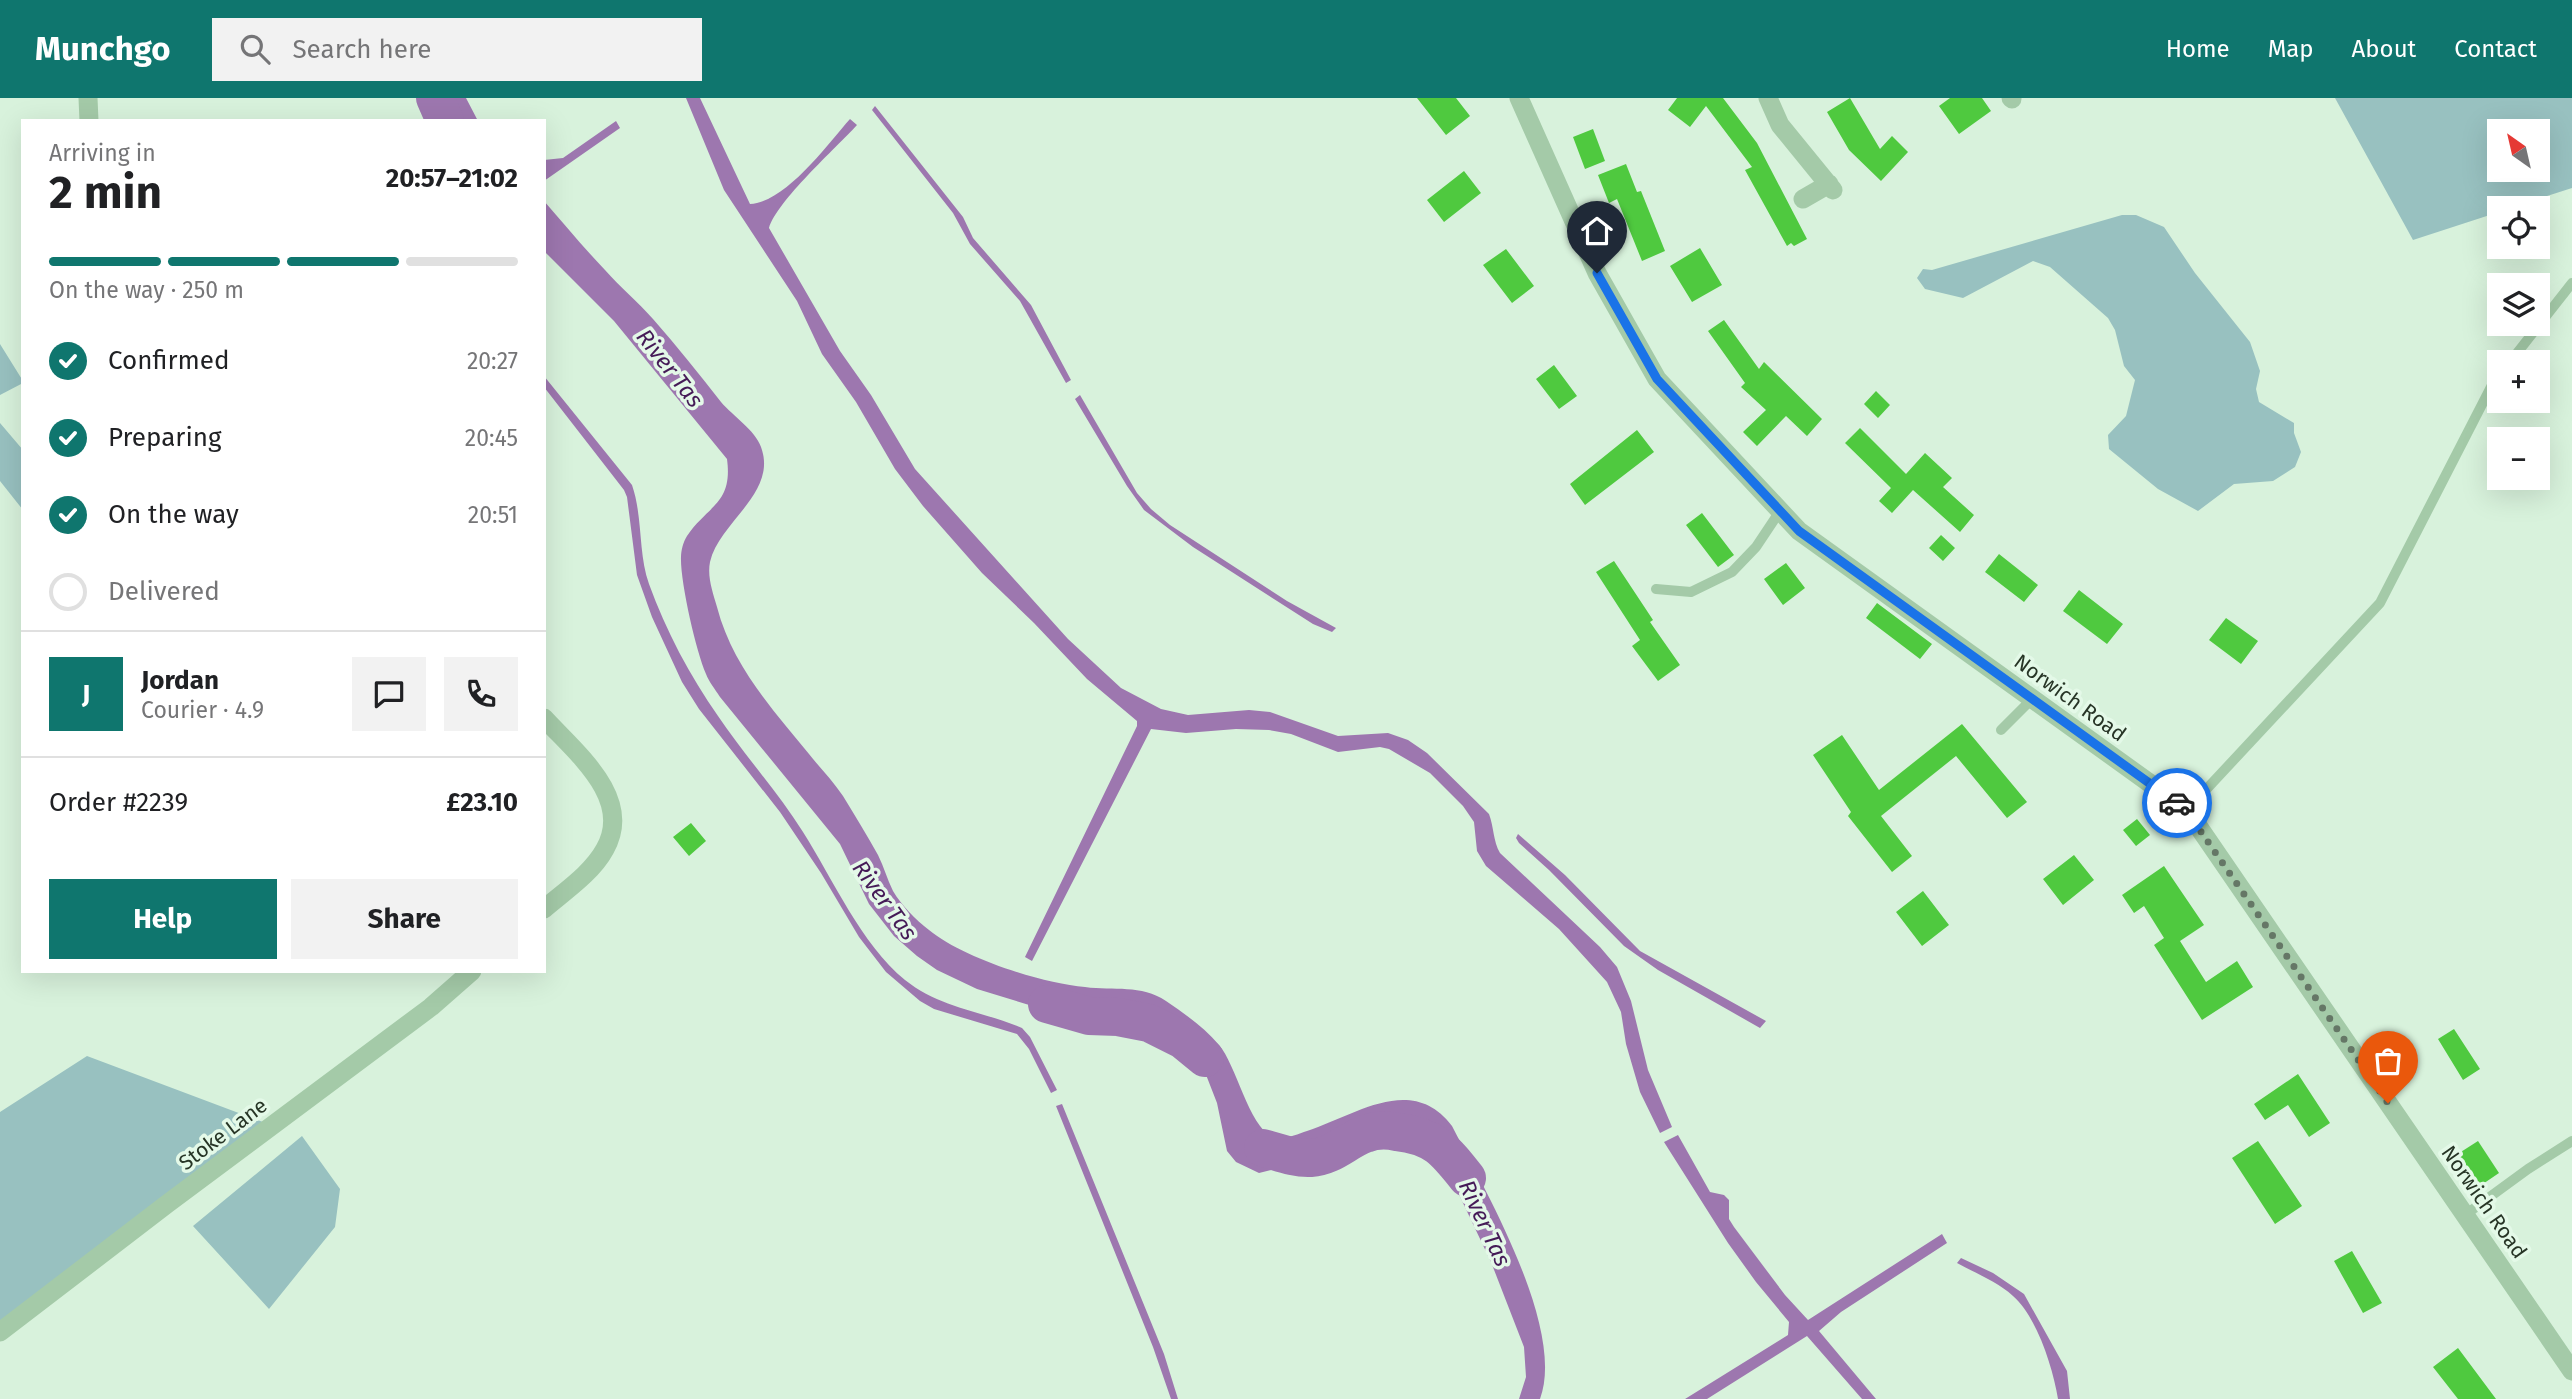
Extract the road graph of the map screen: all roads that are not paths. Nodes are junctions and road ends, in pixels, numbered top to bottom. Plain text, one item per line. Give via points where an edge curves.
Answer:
1 (88, 98) edge
2 (1519, 98) edge
3 (1768, 98) edge
4 (89, 119) edge
5 (1803, 199) dead end
6 (2572, 283) edge
7 (2519, 350) edge
8 (2487, 394) edge
9 (1780, 510) junction
10 (1656, 589) dead end
11 (2032, 699) junction
12 (546, 720) edge
13 (2001, 730) dead end
14 (2186, 810) junction
15 (546, 907) edge
16 (470, 973) edge
17 (2572, 1142) edge
18 (2465, 1215) junction
19 (0, 1332) edge
20 (2572, 1371) edge

1 - 4 street
2 - 9 street, Norwich Road via 1597,273 1657,379
3 - 5 street via 1780,125 1831,187
6 - 7 lane
8 - 14 lane via 2380,603
9 - 10 lane via 1756,547 1732,572 1691,593
9 - 11 street, Norwich Road via 1799,531
11 - 13 lane
11 - 14 street, Norwich Road
12 - 15 street via 596,774 612,806 613,830 589,870
14 - 18 street, Norwich Road
16 - 19 street, Stoke Lane via 431,1007
17 - 18 lane
18 - 20 street, Norwich Road

